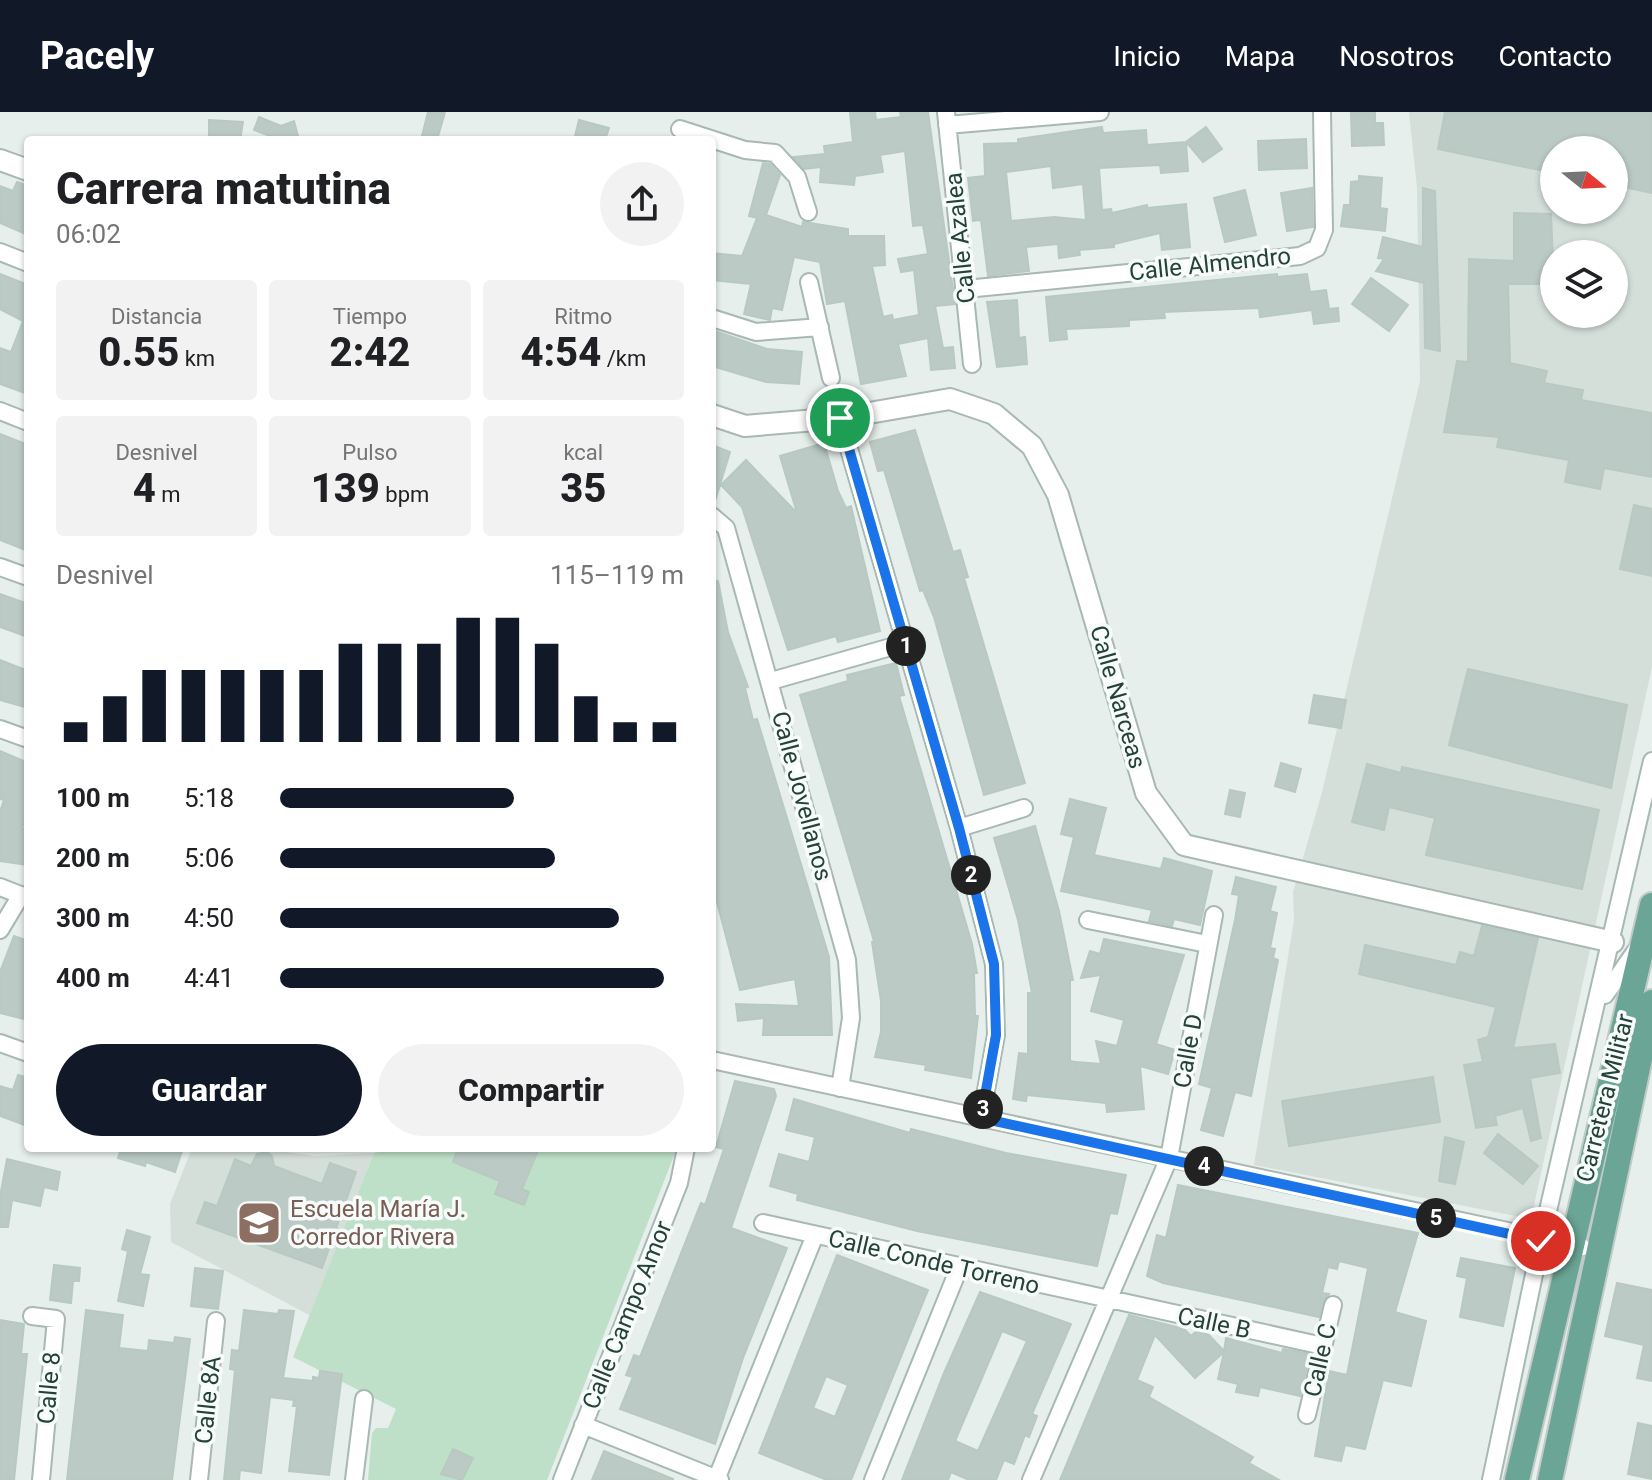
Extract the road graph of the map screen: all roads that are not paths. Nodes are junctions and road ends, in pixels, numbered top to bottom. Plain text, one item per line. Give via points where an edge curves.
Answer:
1 (684, 112) edge
2 (1100, 112) edge
3 (1322, 112) edge
4 (947, 118) edge
5 (679, 134) edge
6 (716, 143) edge
7 (0, 160) edge
8 (24, 169) edge
9 (808, 212) dead end
10 (0, 252) edge
11 (24, 261) edge
12 (809, 282) dead end
13 (966, 289) junction
14 (716, 319) edge
15 (820, 327) junction
16 (972, 364) dead end
17 (831, 378) dead end
18 (0, 411) edge
19 (716, 416) edge
20 (840, 418) junction
21 (24, 420) edge
22 (716, 519) edge
23 (0, 567) edge
24 (24, 576) edge
25 (905, 643) junction
26 (771, 681) junction
27 (0, 729) edge
28 (24, 738) edge
29 (1652, 761) edge
30 (1024, 808) dead end
31 (959, 828) junction
32 (0, 887) edge
33 (24, 896) edge
34 (1652, 905) edge
35 (1214, 915) dead end
36 (1088, 920) dead end
37 (0, 930) edge
38 (1645, 938) junction
39 (1613, 942) junction
40 (1207, 944) junction
41 (1652, 1002) edge
42 (1598, 1006) junction
43 (0, 1043) edge
44 (24, 1052) edge
45 (716, 1061) edge
46 (840, 1088) junction
47 (981, 1118) junction
48 (685, 1152) edge
49 (1169, 1158) junction
50 (763, 1223) dead end
51 (815, 1235) junction
52 (1541, 1241) junction
53 (1569, 1246) junction
54 (1599, 1250) junction
55 (959, 1268) junction
56 (1106, 1300) junction
57 (1333, 1305) dead end
58 (32, 1316) dead end
59 (216, 1321) dead end
60 (1323, 1346) junction
61 (364, 1399) dead end
62 (1307, 1415) dead end
63 (583, 1425) junction
64 (41, 1480) edge
65 (199, 1480) edge
66 (354, 1480) edge
67 (562, 1480) edge
68 (718, 1480) edge
69 (873, 1480) edge
70 (1031, 1480) edge
71 (1491, 1480) edge
72 (1517, 1480) edge
73 (1550, 1480) edge

1 - 5 street
2 - 4 street
3 - 13 street, Calle Almendro via 1324,230 1317,248 1300,256
4 - 13 street, Calle Azalea
6 - 9 street via 775,153 797,177
7 - 8 street
10 - 11 street
12 - 15 street
13 - 16 street, Calle Azalea
14 - 15 street via 756,332
15 - 17 street
18 - 21 street
19 - 20 street, Calle Narceas via 745,426
20 - 25 street
20 - 39 street, Calle Narceas via 950,399 994,414 1032,446 1058,495 1146,793 1184,845
22 - 26 street, Calle Jovellanos via 726,528
23 - 24 street
25 - 26 street
25 - 31 street
26 - 46 street, Calle Jovellanos via 847,960 851,1018
27 - 28 street
29 - 39 street
30 - 31 street
31 - 47 street via 994,964 996,1035
32 - 33 street
33 - 37 street
34 - 38 main road, Carretera Militar
35 - 40 street, Calle D
36 - 40 street
38 - 42 street
38 - 53 main road, Carretera Militar
39 - 42 street
40 - 49 street, Calle D
41 - 54 main road, Carretera Militar
42 - 52 street
43 - 44 street
45 - 46 street
46 - 47 street
47 - 49 street
48 - 63 street, Calle Campo Amor via 679,1183
49 - 52 street
49 - 56 street, Calle D
50 - 51 street, Calle Conde Torreno
51 - 55 street, Calle Conde Torreno
51 - 68 street
52 - 53 street
52 - 71 street
53 - 54 street
53 - 72 main road, Carretera Militar
54 - 73 main road, Carretera Militar
55 - 56 street, Calle Conde Torreno
55 - 69 street
56 - 60 street, Calle B
56 - 70 street, Calle D
57 - 60 street, Calle C
58 - 64 street, Calle 8 via 56,1319
59 - 65 street, Calle 8A
60 - 62 street, Calle C
61 - 66 street
63 - 67 street, Calle Campo Amor
63 - 68 street

